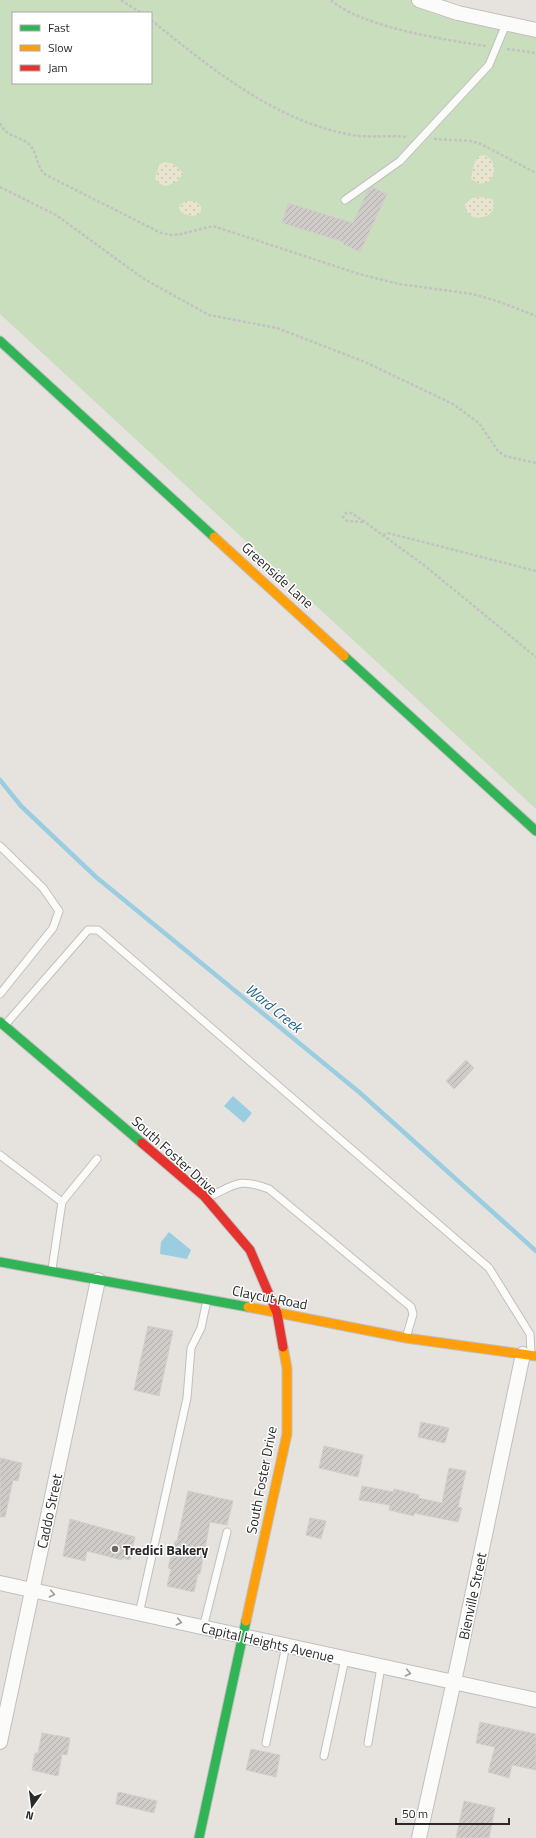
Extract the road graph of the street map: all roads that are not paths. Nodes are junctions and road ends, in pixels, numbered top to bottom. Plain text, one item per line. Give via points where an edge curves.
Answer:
1 (419, 0) edge
2 (506, 24) junction
3 (536, 30) edge
4 (345, 200) dead end
5 (0, 341) edge
6 (536, 831) edge
7 (0, 846) edge
8 (0, 994) edge
9 (2, 1024) edge
10 (0, 1155) edge
11 (97, 1159) dead end
12 (206, 1199) junction
13 (62, 1202) junction
14 (0, 1262) edge
15 (51, 1271) junction
16 (98, 1280) junction
17 (207, 1299) junction
18 (277, 1313) junction
19 (406, 1338) junction
20 (530, 1355) edge
21 (228, 1532) dead end
22 (0, 1583) edge
23 (32, 1590) junction
24 (139, 1614) junction
25 (203, 1628) junction
26 (242, 1636) junction
27 (286, 1645) junction
28 (345, 1659) junction
29 (381, 1667) junction
30 (454, 1683) junction
31 (536, 1700) edge
32 (0, 1742) edge
33 (266, 1743) dead end
34 (368, 1743) dead end
35 (324, 1756) dead end
36 (199, 1838) edge
37 (419, 1838) edge

1 - 2 street via 458,13
2 - 3 street
2 - 4 lane via 490,65 400,161
5 - 6 street, Greenside Lane
7 - 8 lane via 43,888 59,911 53,928
9 - 12 street, South Foster Drive
9 - 20 lane via 88,930 98,930 489,1268 530,1334
10 - 13 lane
11 - 13 lane
12 - 18 street, South Foster Drive via 250,1250
12 - 19 lane via 240,1182 269,1189 411,1307 413,1314
13 - 15 lane
14 - 15 street, Claycut Road
15 - 16 street, Claycut Road
16 - 17 street, Claycut Road
16 - 23 street, Caddo Street
17 - 18 street, Claycut Road
17 - 24 lane via 201,1328 191,1348 187,1398
18 - 19 street, Claycut Road
18 - 26 street, South Foster Drive via 287,1368 287,1434
19 - 20 street, Claycut Road
20 - 30 street, Bienville Street
21 - 25 lane
22 - 23 street, Capital Heights Avenue
23 -> 24 street, Capital Heights Avenue
23 - 32 street, Caddo Street
24 -> 25 street, Capital Heights Avenue
25 - 26 street, Capital Heights Avenue
26 - 27 street, Capital Heights Avenue
26 - 36 street, South Foster Drive
27 - 28 street, Capital Heights Avenue
27 - 33 lane
28 - 29 street, Capital Heights Avenue
28 - 35 lane
29 -> 30 street, Capital Heights Avenue
29 - 34 lane
30 - 31 street, Capital Heights Avenue
30 - 37 street, Bienville Street

